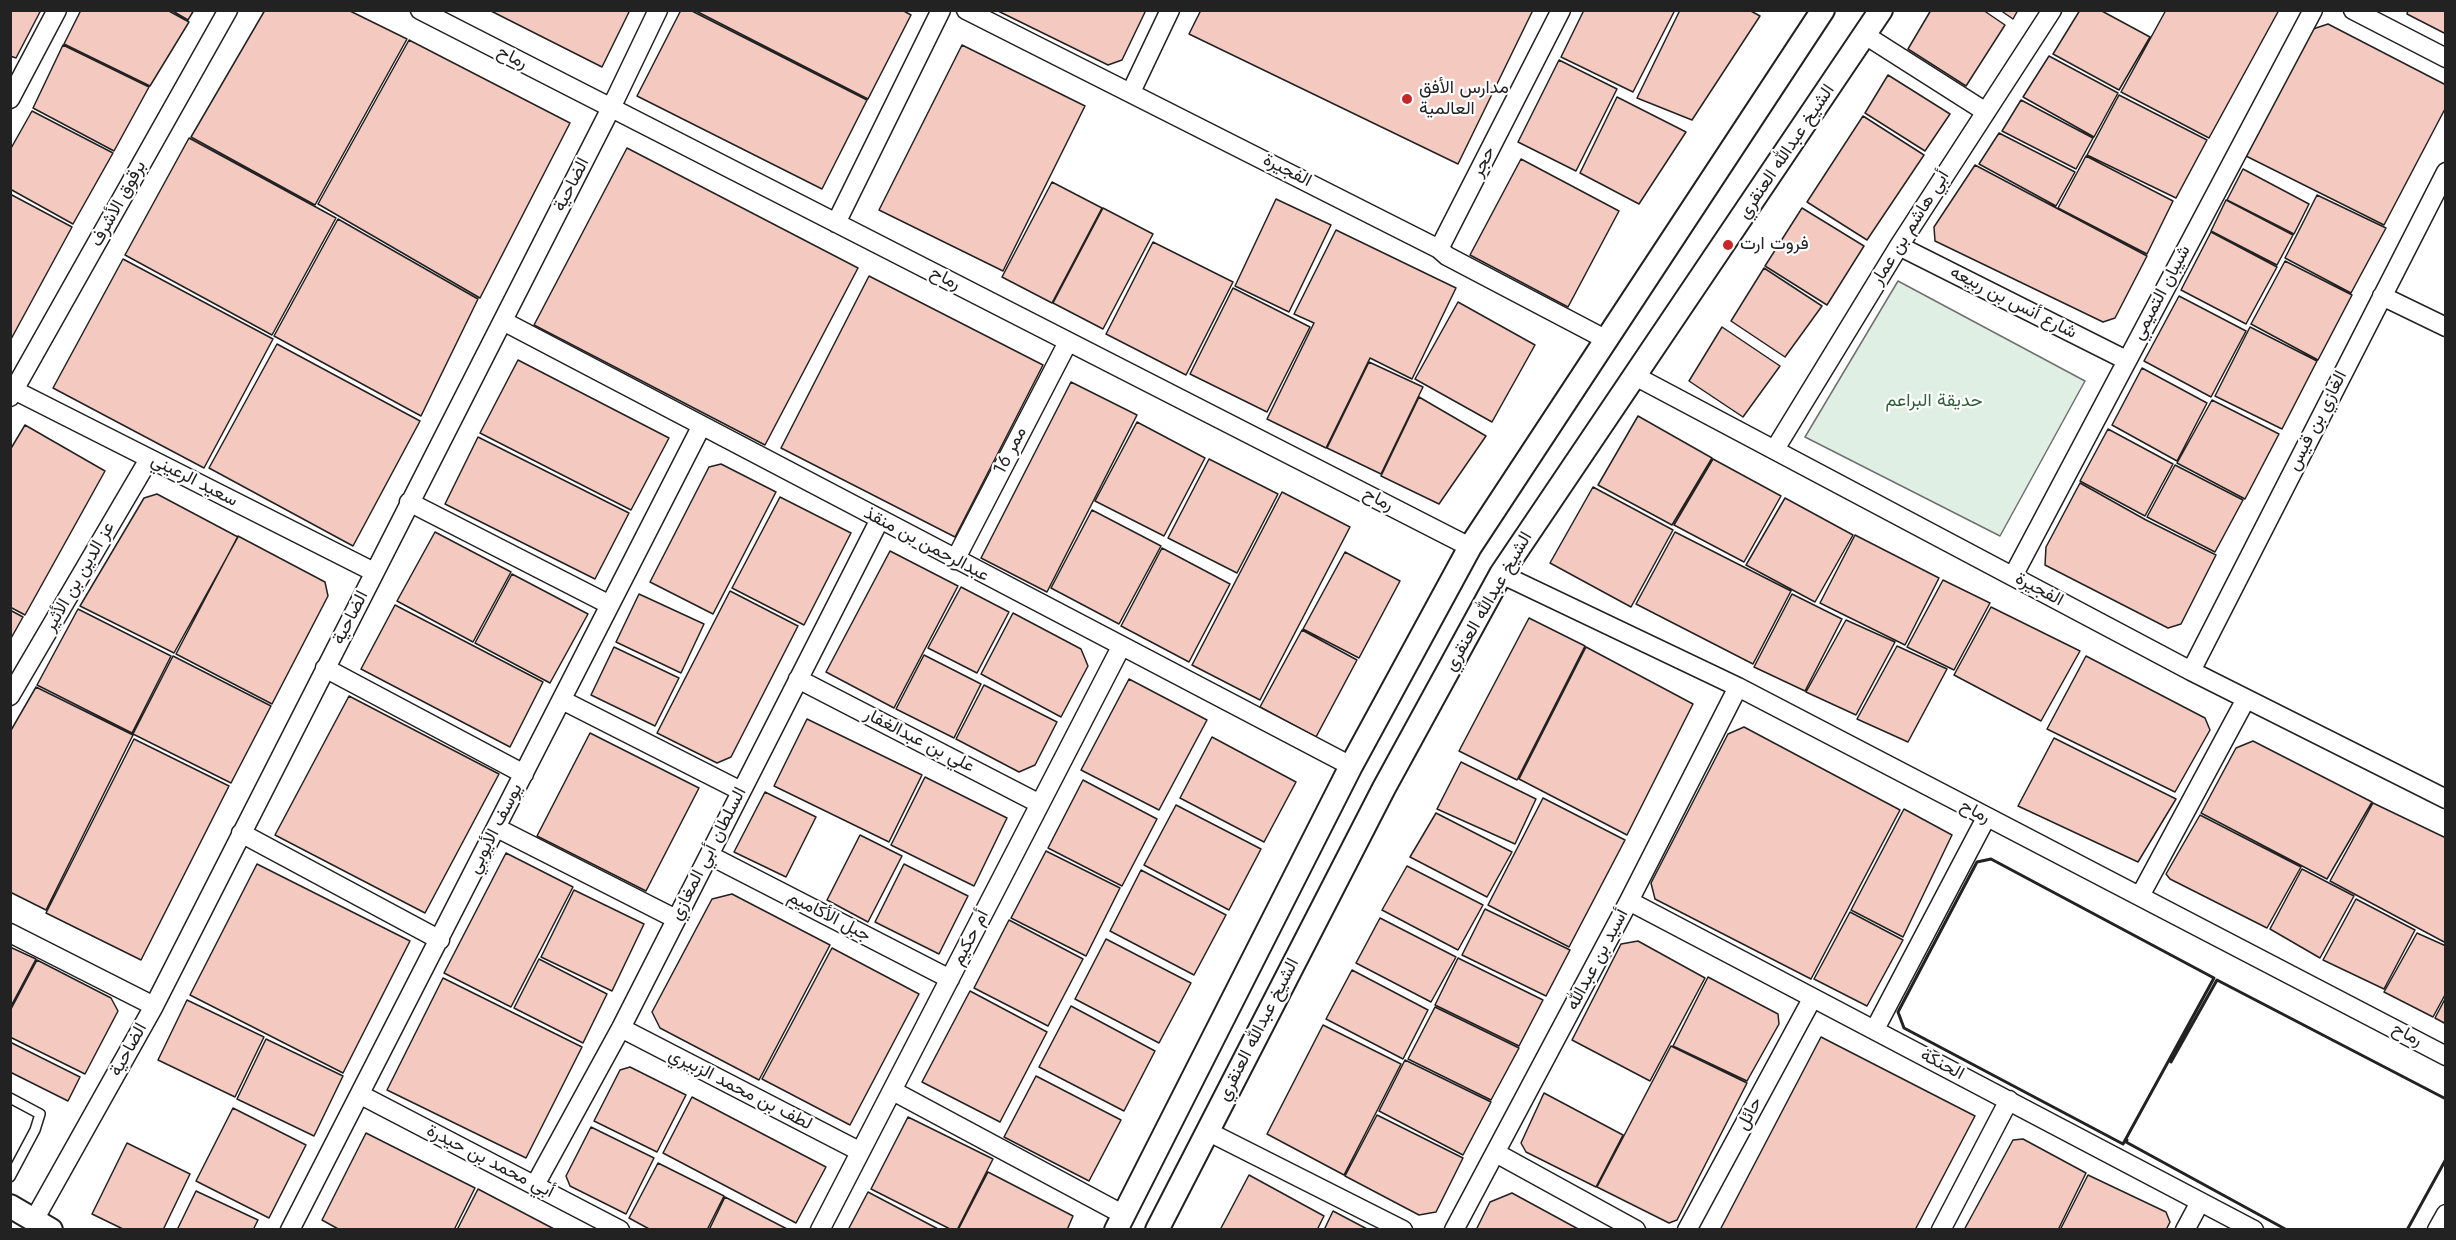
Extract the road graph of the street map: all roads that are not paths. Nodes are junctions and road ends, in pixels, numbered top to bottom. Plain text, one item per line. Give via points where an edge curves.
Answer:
1 (57, 10) edge
2 (228, 10) edge
3 (420, 10) edge
4 (658, 10) edge
5 (941, 10) edge
6 (966, 10) edge
7 (1170, 10) edge
8 (1561, 10) edge
9 (1822, 10) edge
10 (1881, 10) edge
11 (2052, 10) edge
12 (2313, 10) edge
13 (2353, 10) edge
14 (1865, 35) junction
15 (2445, 58) edge
16 (13, 87) edge
17 (1131, 92) junction
18 (611, 108) junction
19 (1986, 112) junction
20 (2445, 172) edge
21 (836, 223) junction
22 (1899, 246) junction
23 (1439, 249) junction
24 (2382, 296) junction
25 (503, 321) junction
26 (2445, 327) edge
27 (1605, 339) junction
28 (1068, 342) junction
29 (2126, 360) junction
30 (1635, 376) junction
31 (13, 388) edge
32 (701, 427) junction
33 (1775, 449) junction
34 (149, 459) junction
35 (409, 502) junction
36 (879, 521) junction
37 (1470, 547) junction
38 (955, 560) junction
39 (374, 572) junction
40 (1501, 574) junction
41 (2013, 576) junction
42 (610, 605) junction
43 (1120, 647) junction
44 (325, 668) junction
45 (2191, 671) junction
46 (798, 679) junction
47 (1738, 687) junction
48 (10, 696) edge
49 (2246, 699) junction
50 (562, 700) junction
51 (1351, 766) junction
52 (524, 774) junction
53 (741, 791) junction
54 (2445, 800) edge
55 (1040, 804) junction
56 (1986, 818) junction
57 (497, 828) junction
58 (241, 833) junction
59 (708, 855) junction
60 (2140, 896) junction
61 (1629, 901) junction
62 (676, 920) junction
63 (10, 933) edge
64 (440, 940) junction
65 (950, 979) junction
66 (1812, 999) junction
67 (154, 1006) junction
68 (621, 1028) junction
69 (1875, 1029) junction
70 (2445, 1056) edge
71 (893, 1090) junction
72 (361, 1095) junction
73 (10, 1098) edge
74 (2009, 1100) junction
75 (1207, 1131) junction
76 (860, 1151) junction
77 (1496, 1153) junction
78 (10, 1177) edge
79 (535, 1185) junction
80 (2200, 1202) junction
81 (10, 1206) edge
82 (2445, 1214) edge
83 (1120, 1222) edge
84 (42, 1225) edge
85 (290, 1230) edge
86 (620, 1230) edge
87 (820, 1230) edge
88 (1157, 1230) edge
89 (1403, 1230) edge
90 (1454, 1230) edge
91 (1636, 1230) edge
92 (1688, 1230) edge
93 (1941, 1230) edge
94 (2185, 1230) edge
95 (2254, 1230) edge
96 (2437, 1230) edge

1 - 16 street
2 - 31 street, برقوق الأشرف
3 - 18 street, رماح
4 - 18 street, الضاحية
5 - 21 street
6 - 17 street, الفجيرة
7 - 17 street
8 - 23 street, حجر
9 - 27 street, الشيخ عبدالله العنقري
10 - 14 street, الشيخ عبدالله العنقري
11 - 19 street, أبي هاشم بن عمار
12 - 29 street, شيبان التميمي
13 - 15 street
14 - 19 street
14 - 30 street, الشيخ عبدالله العنقري
17 - 23 street, الفجيرة
18 - 21 street, رماح
18 - 25 street, الضاحية
19 - 22 street, أبي هاشم بن عمار
20 - 24 street, الغازي بن قيس
21 - 28 street, رماح
22 - 29 street, شارع أنس بن ربيعه
22 - 33 street, أبي هاشم بن عمار
23 - 27 street, الفجيرة
24 - 26 street
24 - 45 street, الغازي بن قيس
25 - 32 street, عبدالرحمن بن منقذ
25 - 35 street, الضاحية
27 - 37 street, الشيخ عبدالله العنقري
28 - 37 street, رماح
28 - 38 street, ممر 16
29 - 41 street, شيبان التميمي
30 - 33 street, الفجيرة
30 - 40 street, الشيخ عبدالله العنقري
31 - 34 street, سعيد الرعيني
32 - 36 street, عبدالرحمن بن منقذ
32 - 42 street, يوسف الأيوبي
33 - 41 street, الفجيرة
34 - 39 street, سعيد الرعيني
34 - 48 street, عز الدين بن الأثير
35 - 39 street, الضاحية
35 - 42 street
36 - 38 street, عبدالرحمن بن منقذ
36 - 46 street, السلطان أبي المغازي
37 - 51 street, الشيخ عبدالله العنقري
38 - 43 street, عبدالرحمن بن منقذ
39 - 44 street, الضاحية
40 - 47 street, رماح
40 - 75 street, الشيخ عبدالله العنقري via 1384,788
41 - 45 street, الفجيرة
42 - 50 street, يوسف الأيوبي
43 - 51 street, عبدالرحمن بن منقذ
43 - 55 street, أم حكيم
44 - 52 street
44 - 58 street, الضاحية
45 - 49 street, الفجيرة
46 - 53 street, السلطان أبي المغازي
46 - 55 street, علي بن عبدالغفار
47 - 56 street, رماح
47 - 61 street, أسيد بن عبدالله
49 - 54 street, الفجيرة
49 - 60 street
50 - 52 street, يوسف الأيوبي
50 - 53 street
51 - 83 street, الشيخ عبدالله العنقري
52 - 57 street, يوسف الأيوبي
53 - 59 street, السلطان أبي المغازي
55 - 65 street, أم حكيم
56 - 60 street, رماح
56 - 69 street
57 - 62 street
57 - 64 street, يوسف الأيوبي
58 - 64 street
58 - 67 street, الضاحية
59 - 62 street, السلطان أبي المغازي
59 - 65 street, جبل الأكاميم
60 - 70 street, رماح
61 - 66 street, الحنكة
61 - 77 street, أسيد بن عبدالله
62 - 68 street, السلطان أبي المغازي
63 - 67 street
64 - 72 street, يوسف الأيوبي
65 - 71 street, أم حكيم
66 - 69 street, الحنكة
66 - 92 street, حائل
67 - 84 street, الضاحية
68 - 76 street, لطف بن محمد الزبيري
68 - 79 street, السلطان أبي المغازي
69 - 74 street, الحنكة
71 - 76 street, أم حكيم
71 - 83 street
72 - 79 street, أبي محمد بن حيدرة
72 - 85 street, يوسف الأيوبي
73 - 78 lane via 40,1114
74 - 80 street, الحنكة
74 - 93 street
75 - 88 street, الشيخ عبدالله العنقري
75 - 89 street
76 - 87 street, أم حكيم
77 - 90 street, أسيد بن عبدالله
77 - 91 street
79 - 86 street, أبي محمد بن حيدرة
80 - 94 street
80 - 95 street, الحنكة
81 - 84 street
82 - 96 street

